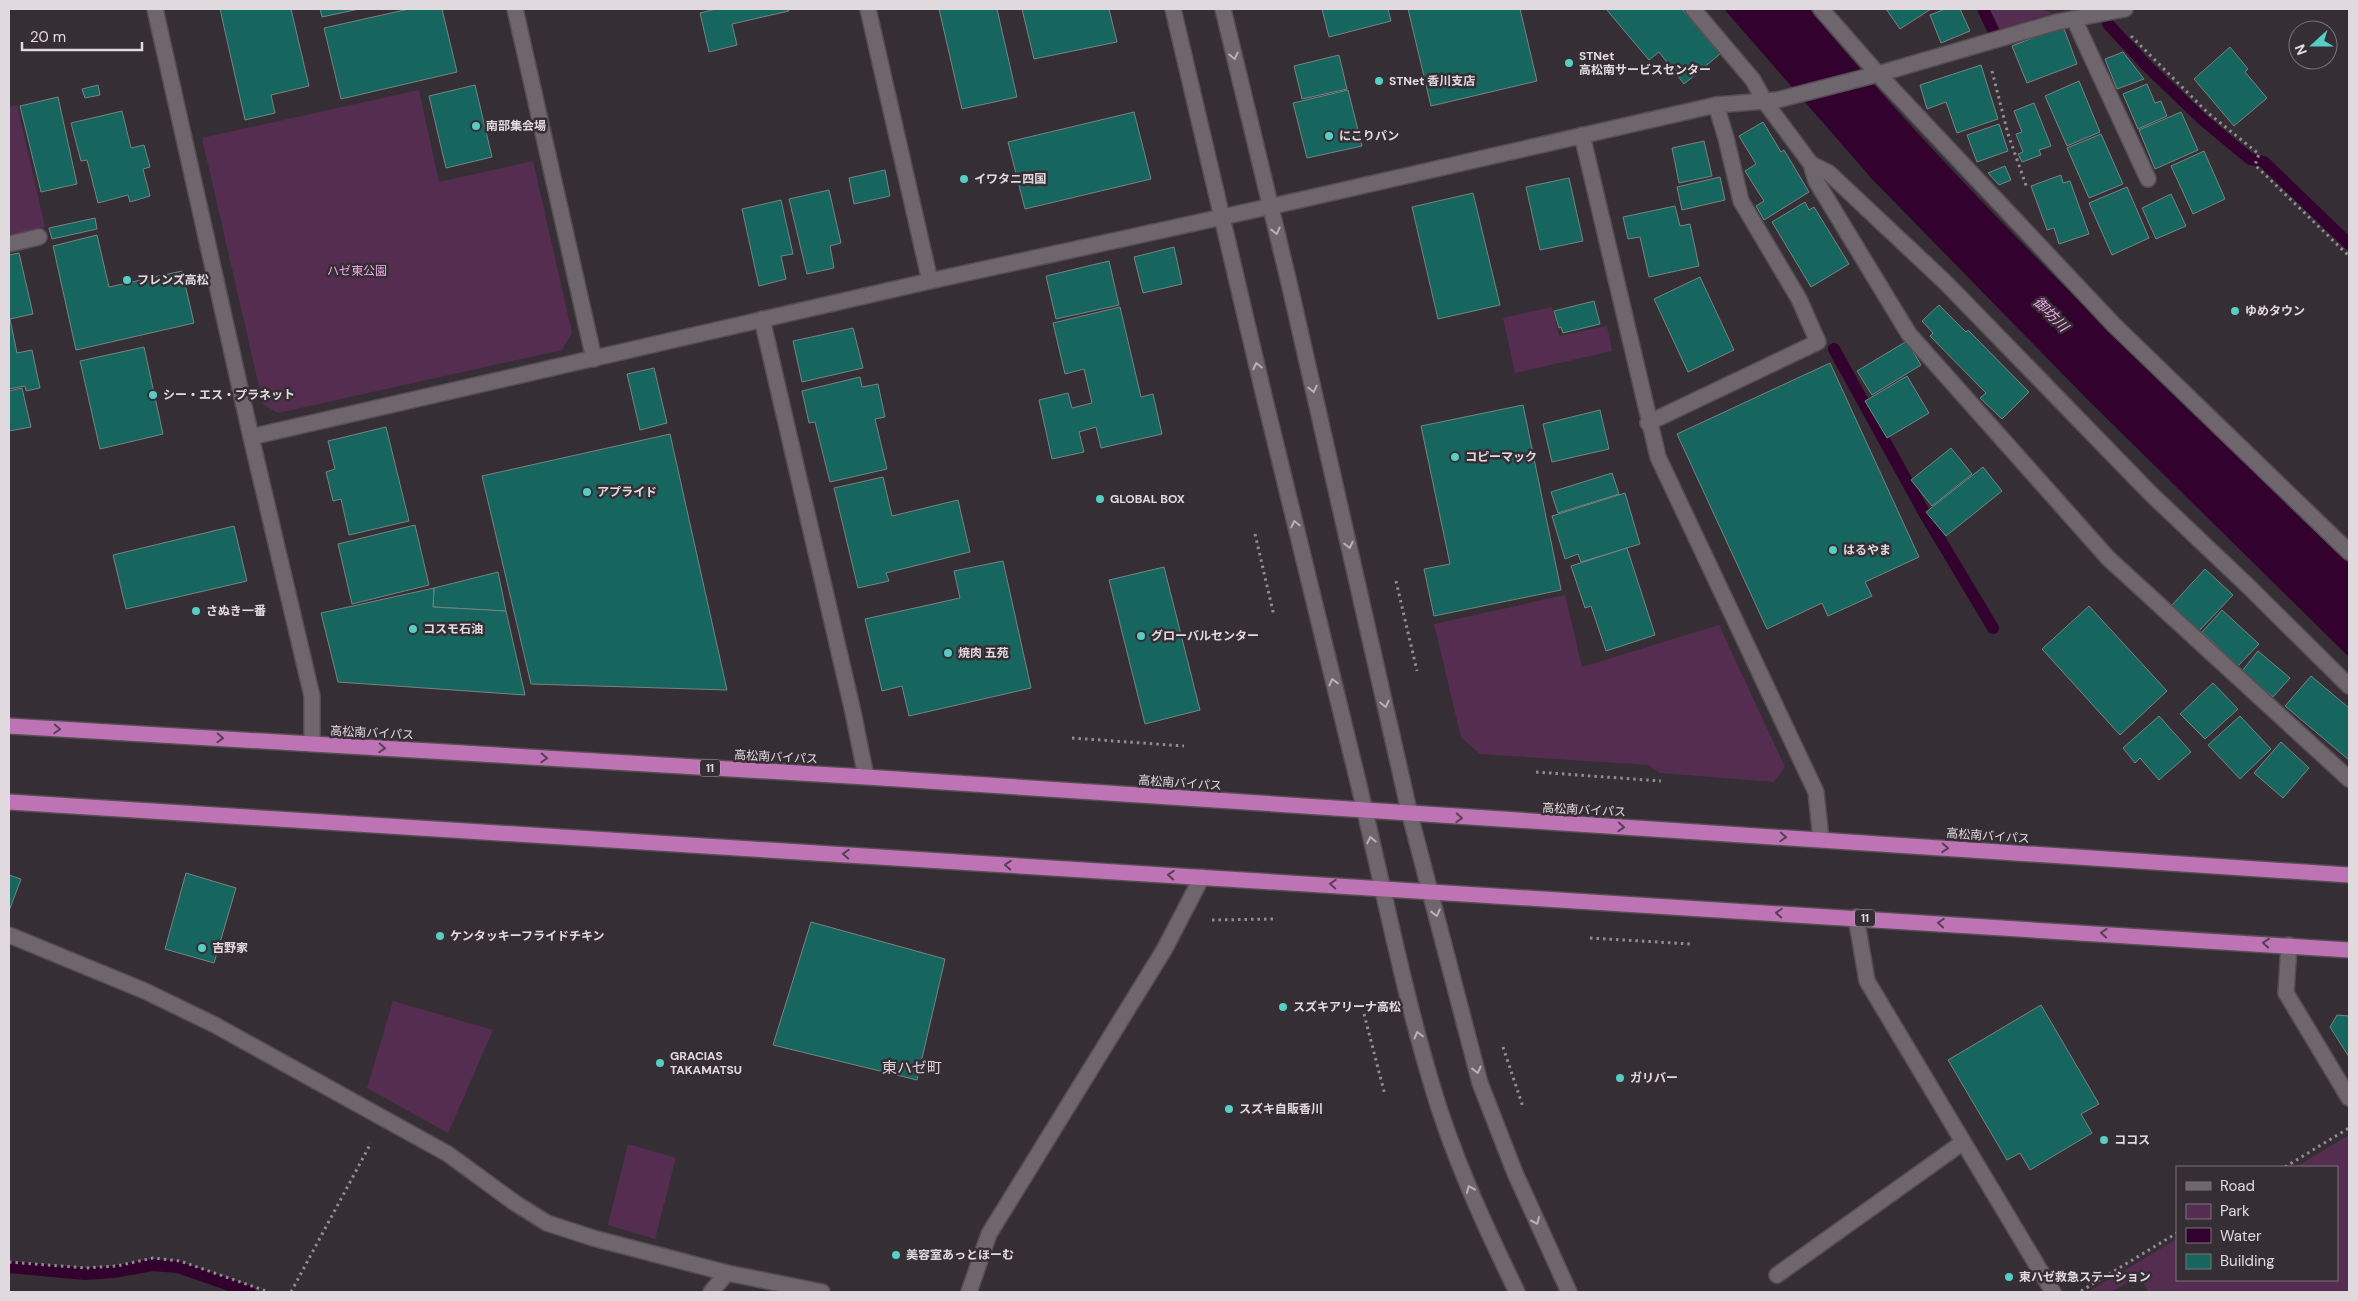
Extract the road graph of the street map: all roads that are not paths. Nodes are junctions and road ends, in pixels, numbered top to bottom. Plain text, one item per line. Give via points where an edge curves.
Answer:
1 (155, 9) edge
2 (515, 9) edge
3 (868, 9) edge
4 (1173, 9) edge
5 (1223, 9) edge
6 (1693, 9) edge
7 (1822, 9) edge
8 (2125, 9) edge
9 (2074, 19) junction
10 (1878, 74) junction
11 (1771, 101) junction
12 (1716, 105) junction
13 (1582, 135) junction
14 (1811, 164) junction
15 (2148, 179) dead end
16 (1269, 206) junction
17 (1222, 216) junction
18 (39, 237) dead end
19 (9, 244) edge
20 (930, 281) junction
21 (762, 319) junction
22 (594, 359) junction
23 (1648, 423) junction
24 (251, 437) junction
25 (2349, 552) edge
26 (2349, 686) edge
27 (9, 726) edge
28 (312, 744) junction
29 (866, 777) junction
30 (2349, 779) edge
31 (9, 802) edge
32 (1365, 810) junction
33 (1410, 815) junction
34 (1821, 839) junction
35 (2349, 875) edge
36 (1202, 877) junction
37 (1382, 887) junction
38 (1431, 892) junction
39 (1856, 918) junction
40 (9, 935) edge
41 (2289, 945) junction
42 (2349, 950) edge
43 (2349, 1098) edge
44 (1962, 1143) junction
45 (727, 1273) junction
46 (1777, 1275) dead end
47 (711, 1292) edge
48 (822, 1292) edge
49 (969, 1292) edge
50 (1517, 1292) edge
51 (1568, 1292) edge
52 (2054, 1292) edge

1 - 24 street
2 - 22 street
3 - 20 street
4 - 17 street
5 -> 16 street
6 - 11 street
7 - 10 street
8 - 9 street
9 - 10 street
9 - 15 street
10 - 11 street
10 - 25 street via 2114,325
11 - 12 street
11 - 14 street
12 - 13 street
12 - 23 street via 1741,201 1799,299 1818,342
13 - 16 street
13 - 23 street
14 - 26 street via 1829,173 1946,283 2151,494
14 - 30 street via 1816,181 1909,334 1945,376 2108,558
16 - 17 street
16 -> 33 street
17 - 20 street
32 -> 17 street
18 - 19 street
20 - 21 street
21 - 22 street
21 - 29 street
22 - 24 street
23 - 34 street via 1658,457 1816,792
24 - 28 street via 312,696
27 -> 28 highway, 高松南バイパス / 11
28 -> 29 highway, 高松南バイパス / 11
29 - 32 highway, 高松南バイパス / 11
36 -> 31 highway, 11
32 - 33 highway, 高松南バイパス / 11
37 -> 32 street
33 -> 34 highway, 高松南バイパス / 11
33 - 38 street
34 -> 35 highway, 高松南バイパス / 11
37 -> 36 highway, 11
36 - 49 street via 1164,950 989,1234
37 - 38 highway, 11
50 -> 37 street via 1459,1162 1431,1084
39 -> 38 highway, 11
38 -> 51 street via 1480,1083 1515,1173
41 -> 39 highway, 11
39 - 44 street via 1867,981
40 - 45 street via 145,990 215,1025 448,1154 547,1223
41 - 42 highway, 11
41 - 43 street via 2286,993
44 - 46 street
44 - 52 street
45 - 47 street
45 - 48 street

